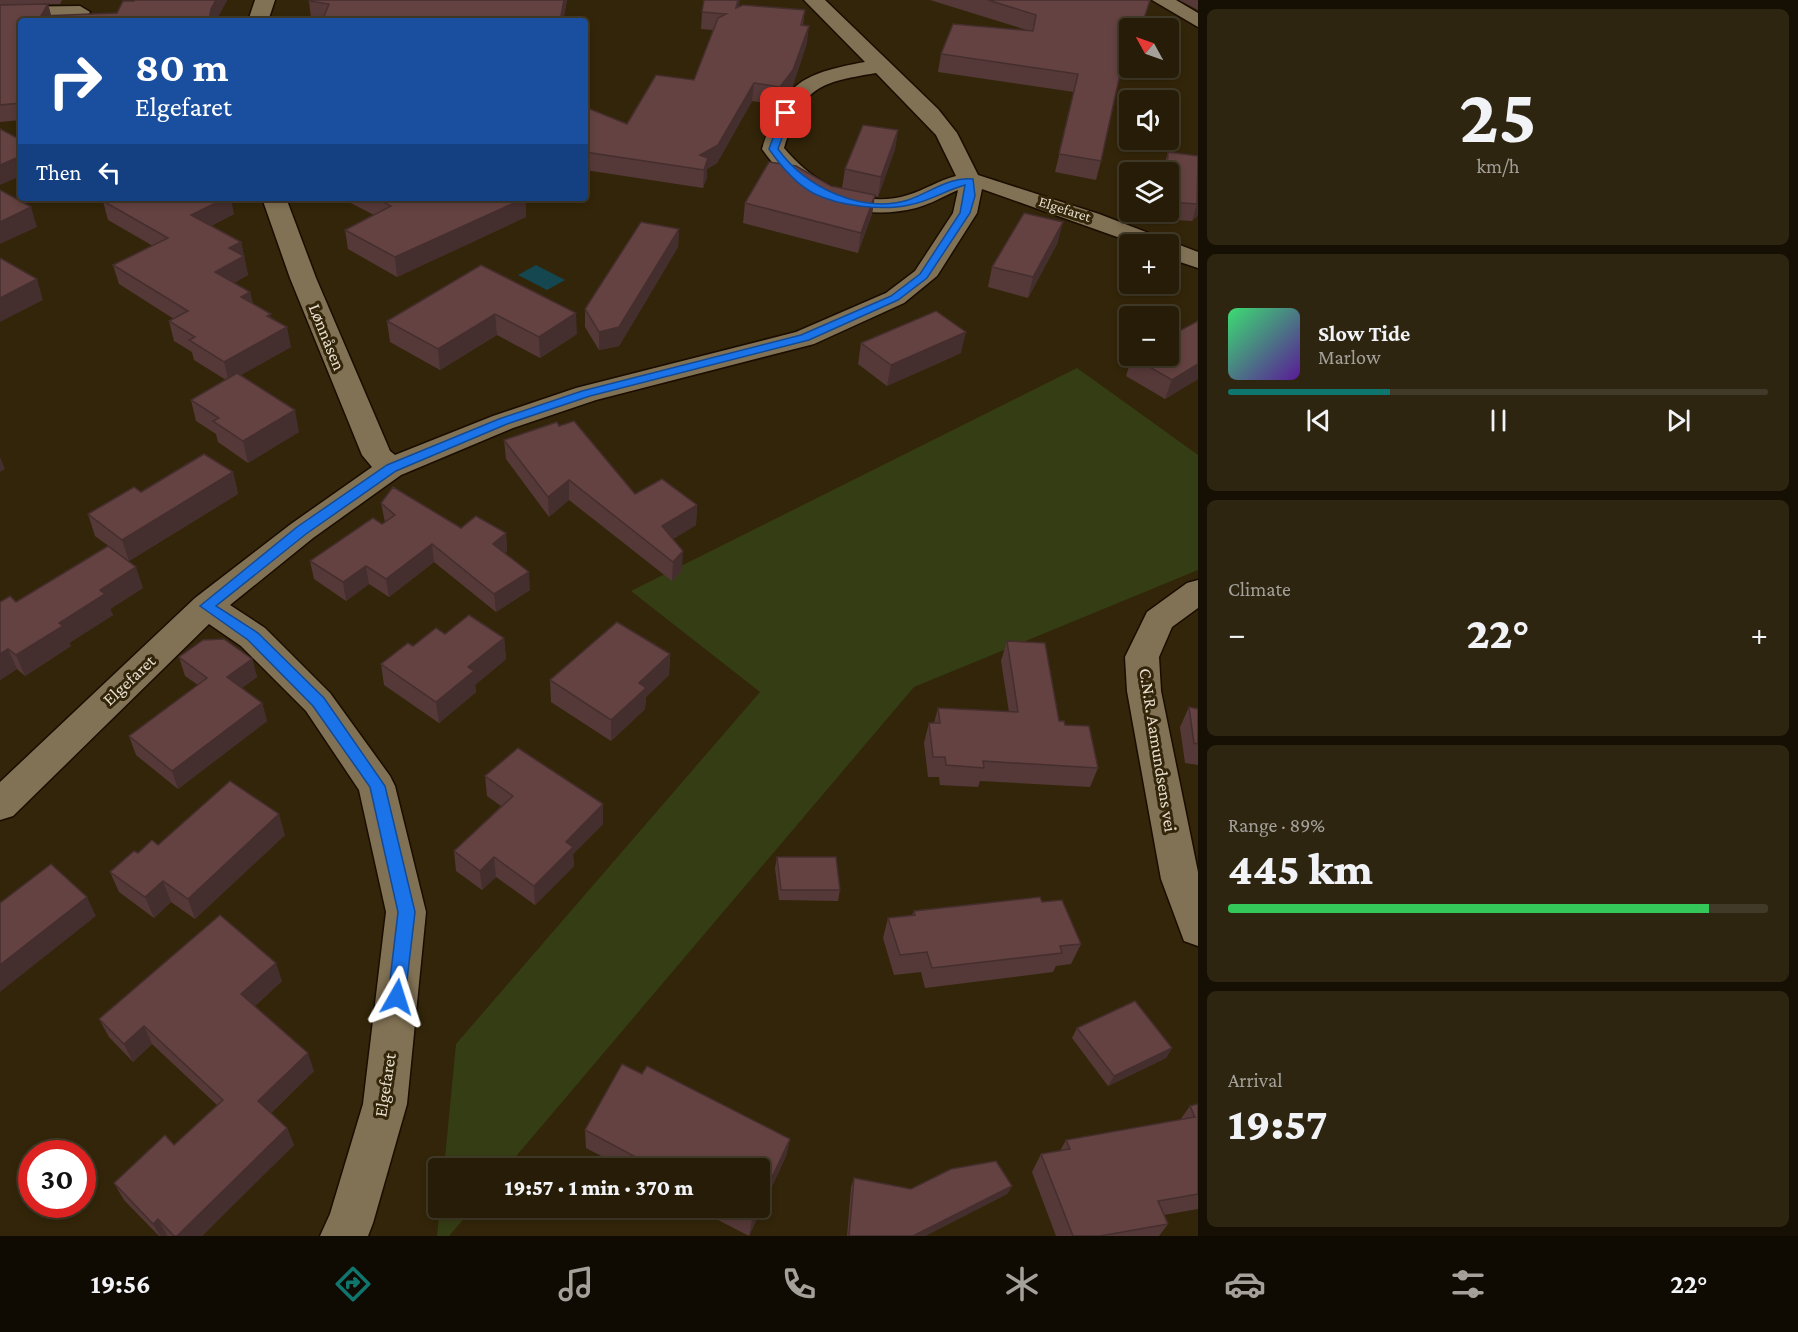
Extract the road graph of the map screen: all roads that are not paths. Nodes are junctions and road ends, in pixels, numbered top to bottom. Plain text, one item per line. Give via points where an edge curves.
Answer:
1 (265, 0) edge
2 (814, 0) edge
3 (1162, 0) edge
4 (80, 12) edge
5 (0, 13) edge
6 (259, 18) edge
7 (1198, 21) edge
8 (878, 66) junction
9 (970, 181) junction
10 (275, 201) edge
11 (1132, 234) edge
12 (1179, 253) edge
13 (1198, 261) edge
14 (391, 468) junction
15 (1198, 591) edge
16 (207, 606) junction
17 (0, 805) edge
18 (1198, 929) edge
19 (343, 1236) edge

1 - 6 street
2 - 8 street
3 - 7 street
4 - 5 street
8 - 9 street via 946,133
8 - 9 street, Elgefaret via 814,80 802,87 778,129 773,149 783,163 818,192 876,207 909,202
9 - 11 street, Elgefaret via 998,187
9 - 14 street, Elgefaret via 965,213 924,276 886,302 805,338 586,394 503,422
10 - 14 street, Lønnåsen via 377,455
12 - 13 street
14 - 16 street, Elgefaret
15 - 18 street, C.N.R. Aamundsens vei via 1159,620 1142,657 1144,692 1180,879
16 - 17 street, Elgefaret
16 - 19 street, Elgefaret via 253,637 318,702 378,786 406,912 385,1104

